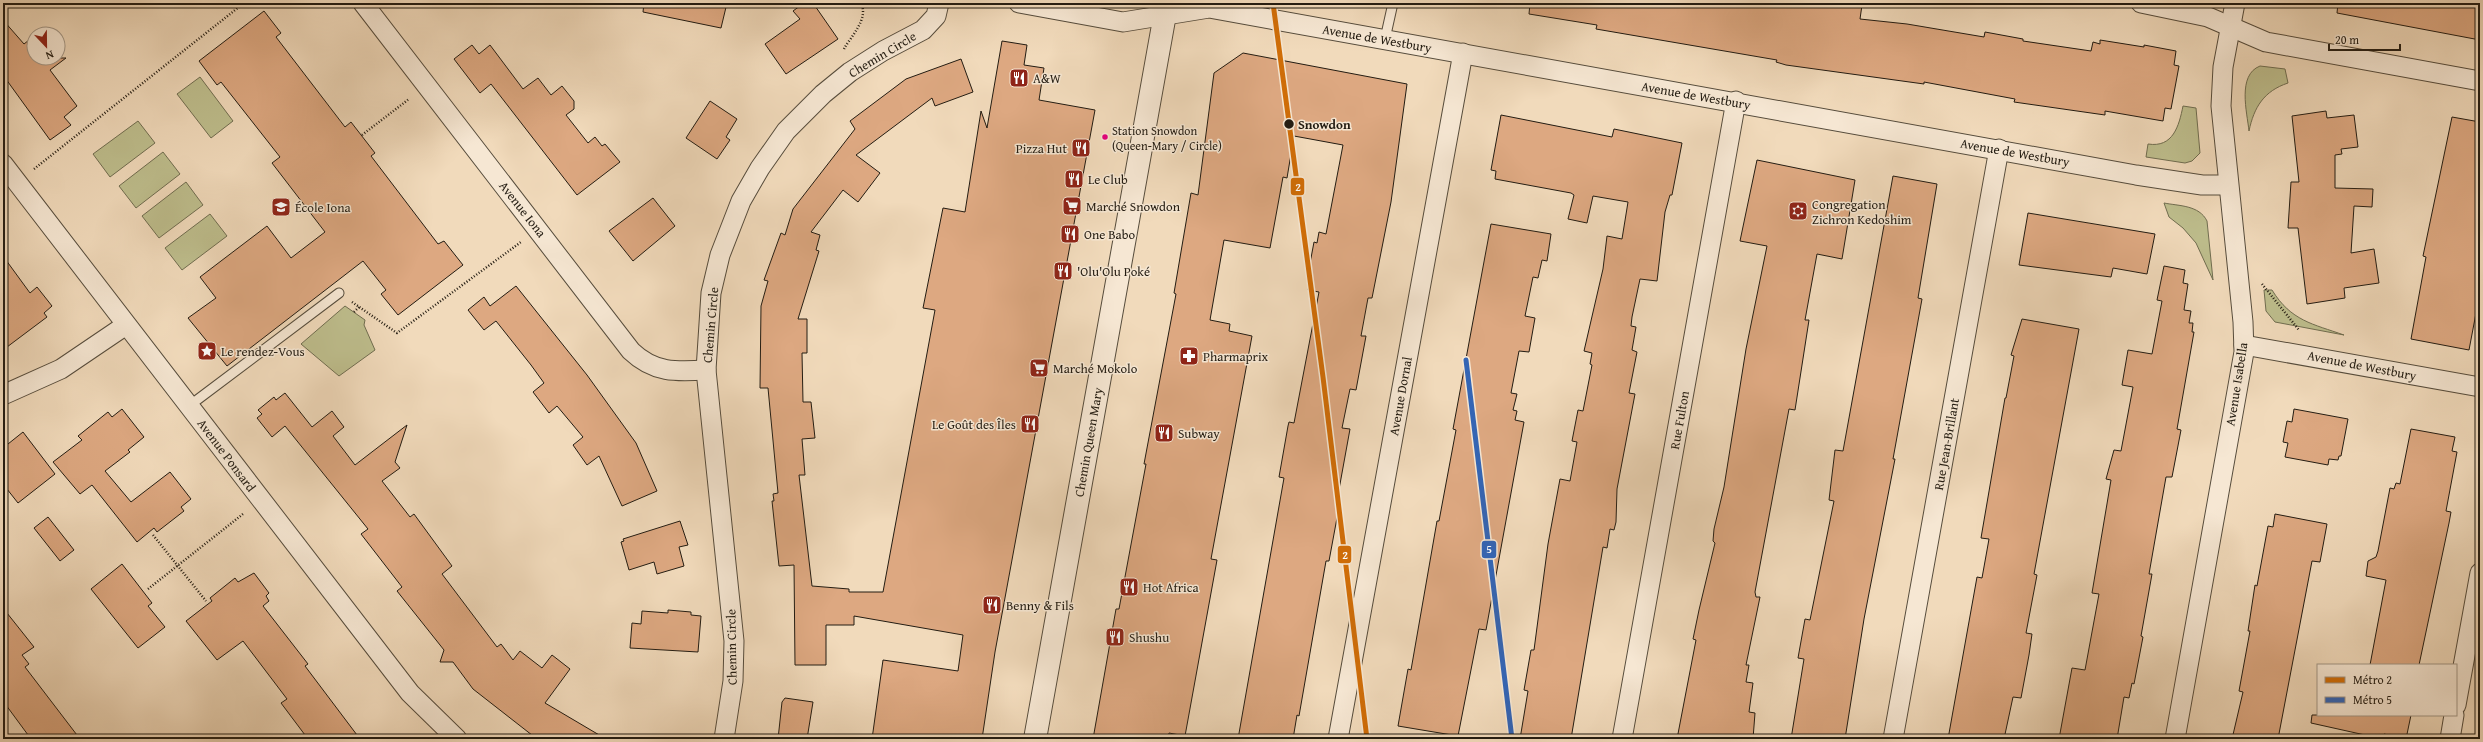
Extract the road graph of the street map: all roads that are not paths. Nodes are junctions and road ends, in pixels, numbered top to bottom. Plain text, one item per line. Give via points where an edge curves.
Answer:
1 (363, 3) edge
2 (939, 3) edge
3 (1019, 3) edge
4 (1393, 3) edge
5 (2141, 3) edge
6 (2235, 3) edge
7 (1166, 9) edge
8 (2230, 27) junction
9 (1385, 39) junction
10 (1463, 53) junction
11 (2480, 81) edge
12 (1736, 101) junction
13 (1999, 149) junction
14 (3, 164) edge
15 (2228, 185) junction
16 (339, 293) road end
17 (126, 325) junction
18 (2244, 345) junction
19 (706, 370) junction
20 (2480, 387) edge
21 (3, 395) edge
22 (189, 406) junction
23 (2480, 573) edge
24 (2457, 700) edge
25 (2454, 716) edge
26 (457, 739) edge
27 (724, 739) edge
28 (1035, 739) edge
29 (1338, 739) edge
30 (1622, 739) edge
31 (1893, 739) edge
32 (2175, 739) edge
33 (2450, 739) edge

1 - 19 street, Avenue Iona via 631,352 646,364 662,370
2 - 19 street, Chemin Circle via 936,16 923,30 866,61 818,98 786,130 760,168 740,201 720,255 711,293
3 - 7 street via 1115,21
4 - 9 lane
5 - 8 street via 2199,14
6 - 8 street, Avenue Isabella
7 - 9 street, Avenue de Westbury via 1209,8
7 - 28 street, Chemin Queen Mary
8 - 11 street via 2266,42
8 - 15 street, Avenue Isabella via 2223,67 2221,106
9 - 10 street, Avenue de Westbury
10 - 12 street, Avenue de Westbury
10 - 29 street, Avenue Dornal
12 - 13 street, Avenue de Westbury
12 - 30 street, Rue Fulton
13 - 15 street, Avenue de Westbury via 2191,184
13 - 31 street, Rue Jean-Brillant
14 - 17 street, Avenue Ponsard
15 - 18 street, Avenue Isabella
16 - 22 lane
17 - 21 street via 61,369
17 - 22 street, Avenue Ponsard
18 - 20 street, Avenue de Westbury
18 - 32 street, Avenue Isabella
19 - 27 street, Chemin Circle via 734,641 733,681
22 - 26 street, Avenue Ponsard via 410,693
23 - 24 street
25 - 33 street

